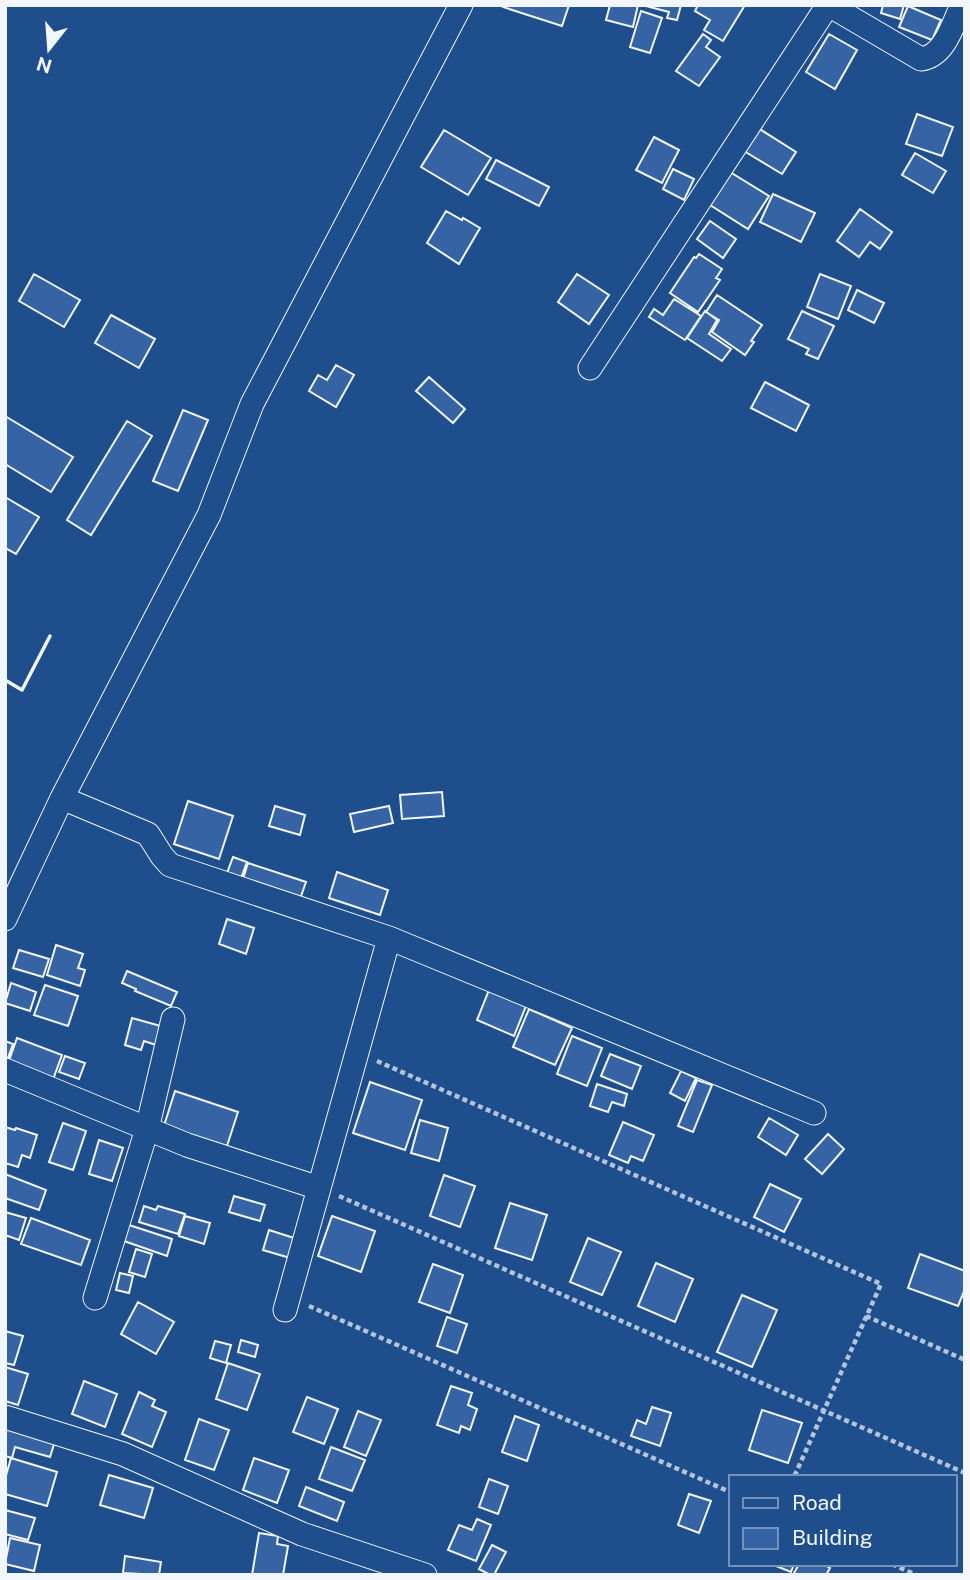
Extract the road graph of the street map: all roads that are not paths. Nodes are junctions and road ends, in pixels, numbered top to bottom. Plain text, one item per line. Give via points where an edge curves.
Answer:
1 (461, 5) edge
2 (829, 5) edge
3 (962, 5) edge
4 (590, 368) dead end
5 (62, 798) junction
6 (5, 919) edge
7 (389, 938) junction
8 (173, 1019) dead end
9 (5, 1070) edge
10 (814, 1113) dead end
11 (147, 1129) junction
12 (319, 1188) junction
13 (95, 1298) dead end
14 (287, 1303) road end
15 (5, 1417) edge
16 (425, 1575) edge

1 - 5 street via 252,404 209,514
2 - 3 street via 921,59 936,54
2 - 4 street
5 - 6 street
5 - 7 street via 148,834 170,865
7 - 10 street
7 - 12 street
8 - 11 street
9 - 11 street
11 - 12 street
11 - 13 street
12 - 14 street
15 - 16 street via 123,1454 302,1534

